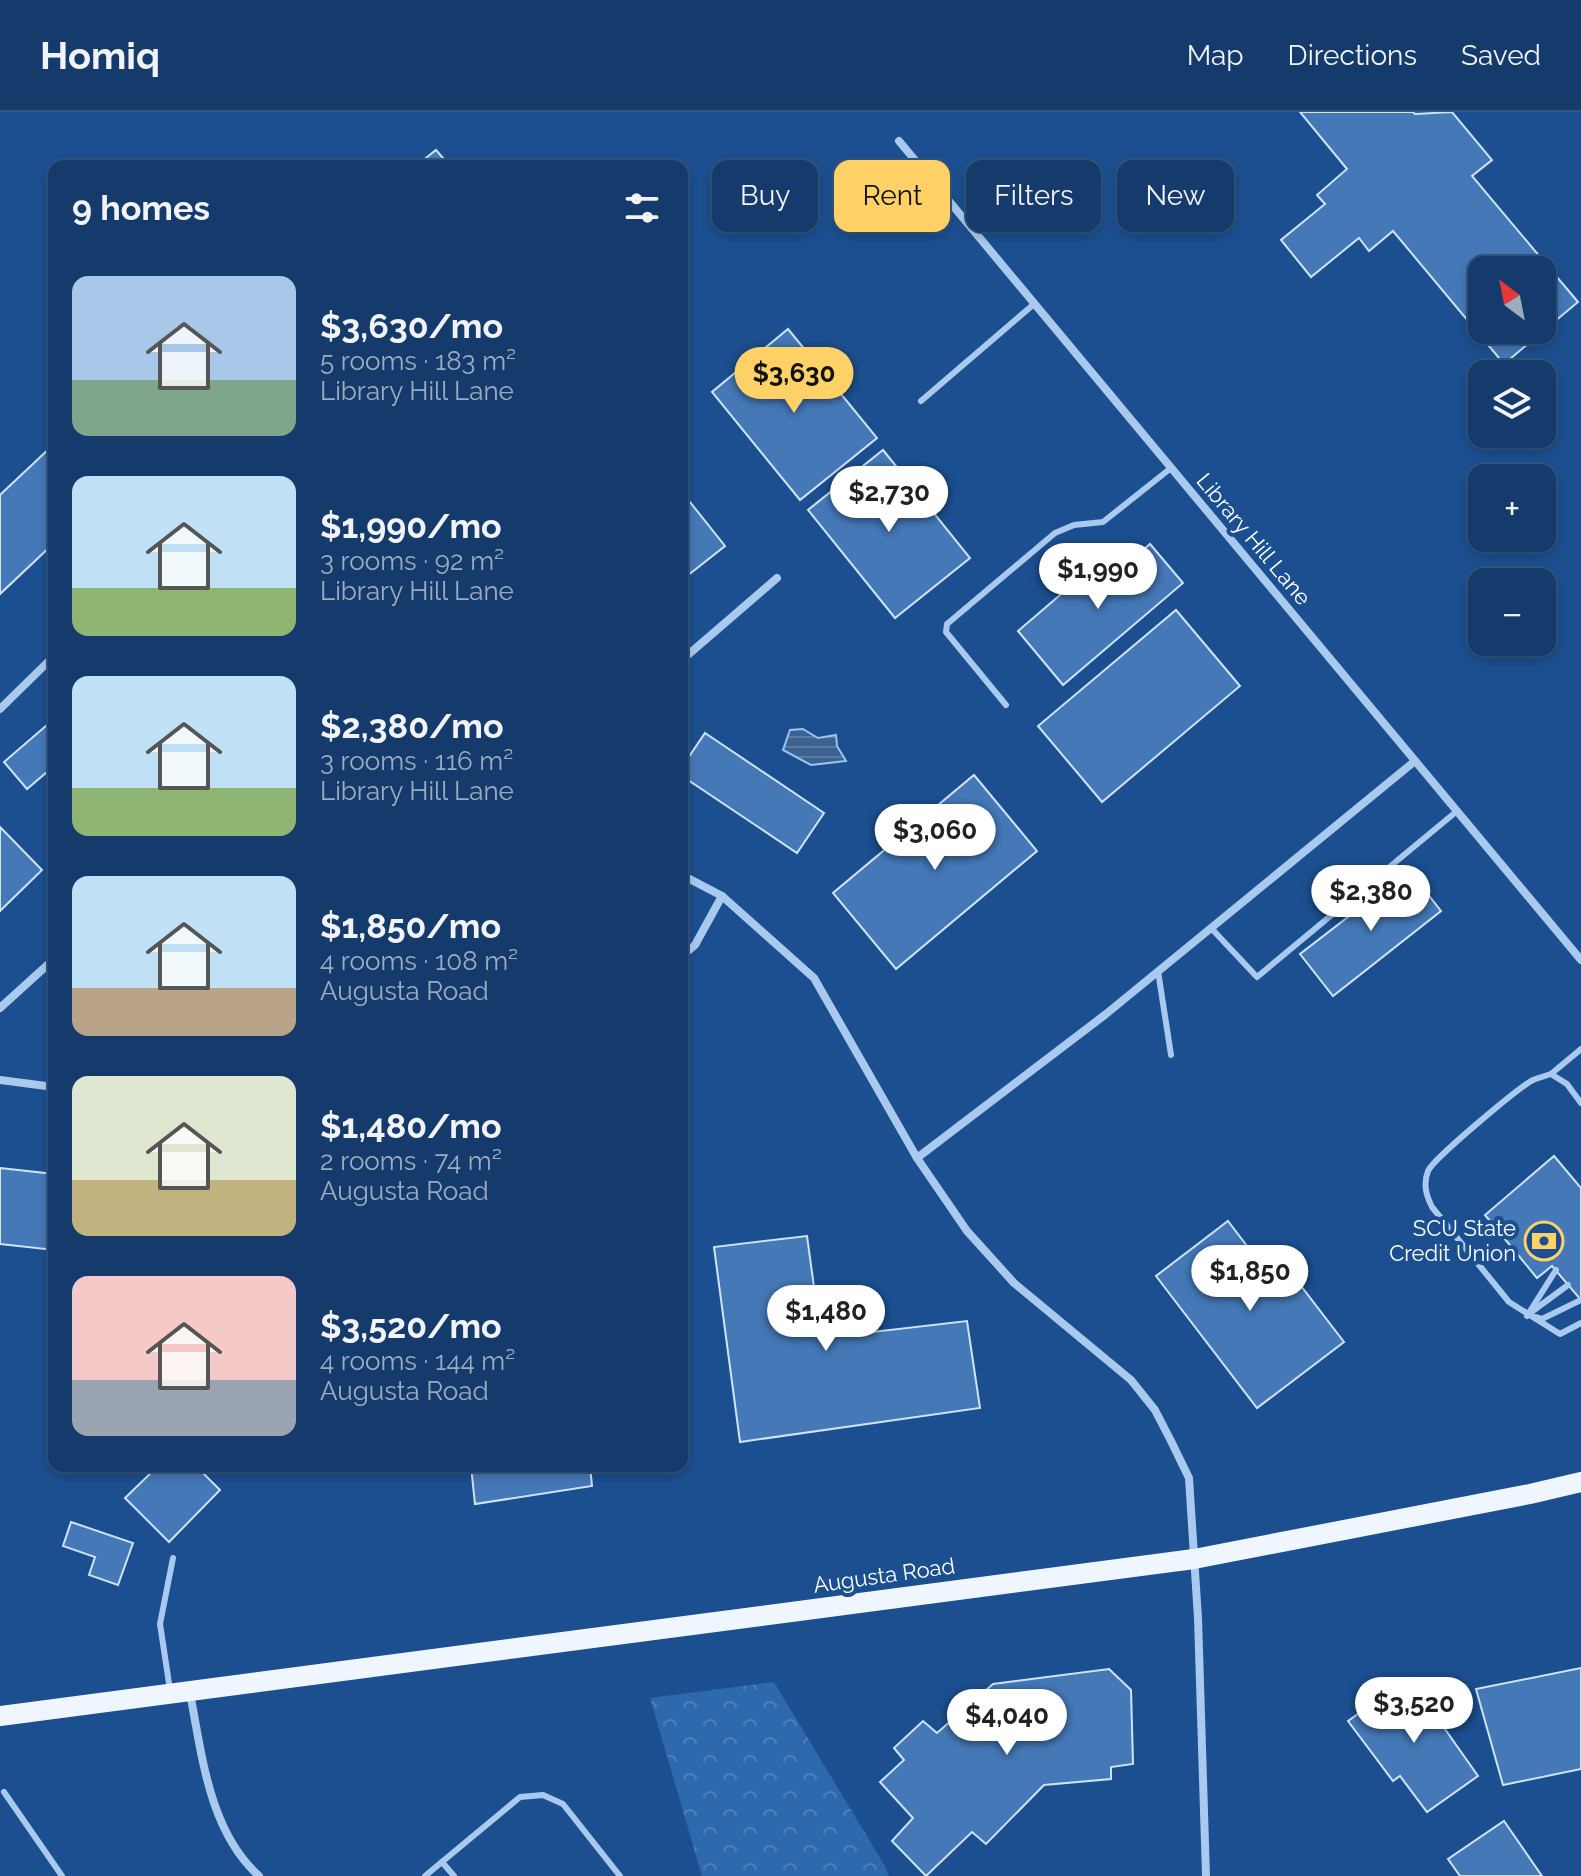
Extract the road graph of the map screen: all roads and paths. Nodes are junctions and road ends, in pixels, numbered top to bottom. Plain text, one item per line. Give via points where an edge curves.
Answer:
1 (899, 141) dead end
2 (1034, 304) junction
3 (921, 401) dead end
4 (1171, 468) junction
5 (777, 578) dead end
6 (688, 655) edge
7 (48, 662) edge
8 (1006, 705) dead end
9 (0, 709) edge
10 (1415, 761) junction
11 (1457, 811) junction
12 (688, 878) edge
13 (722, 896) junction
14 (1211, 928) junction
15 (688, 951) edge
16 (1581, 960) edge
17 (48, 964) edge
18 (1158, 971) junction
19 (0, 1008) edge
20 (1581, 1049) edge
21 (1171, 1055) dead end
22 (1551, 1074) junction
23 (0, 1080) edge
24 (48, 1086) edge
25 (1581, 1103) edge
26 (917, 1158) junction
27 (1556, 1270) dead end
28 (1568, 1285) dead end
29 (1581, 1300) edge
30 (1527, 1316) junction
31 (1581, 1323) edge
32 (1581, 1482) edge
33 (173, 1558) dead end
34 (1194, 1559) junction
35 (180, 1693) junction
36 (0, 1716) edge
37 (4, 1792) dead end
38 (442, 1862) junction
39 (62, 1876) edge
40 (259, 1876) edge
41 (425, 1876) edge
42 (454, 1876) edge
43 (620, 1876) edge
44 (1206, 1876) edge

1 - 2 street, Library Hill Lane
2 - 3 lane
2 - 4 street, Library Hill Lane
4 - 8 lane via 1103,522 1055,533 947,624 946,632
4 - 10 street, Library Hill Lane
5 - 6 street
7 - 9 street
10 - 11 street, Library Hill Lane
10 - 14 street
11 - 14 lane via 1257,977
11 - 16 street, Library Hill Lane
12 - 13 street
13 - 15 street
13 - 26 street via 814,978
14 - 18 street
17 - 19 street
18 - 21 lane
18 - 26 street
20 - 22 lane
22 - 25 lane
22 - 30 lane via 1532,1081 1447,1150 1426,1178 1432,1207 1509,1302
23 - 24 street
26 - 34 street via 967,1231 1014,1283 1131,1380 1155,1410 1189,1478
27 - 30 lane
28 - 30 lane
29 - 30 lane via 1542,1319
30 - 31 lane via 1560,1334
32 - 34 main road, Augusta Road
33 - 35 lane via 160,1624
34 - 35 main road, Augusta Road
34 - 44 street
35 - 36 main road, Augusta Road
35 - 40 street via 220,1820
37 - 39 lane
38 - 41 lane
38 - 42 lane
38 - 43 lane via 520,1797 543,1795 563,1804

